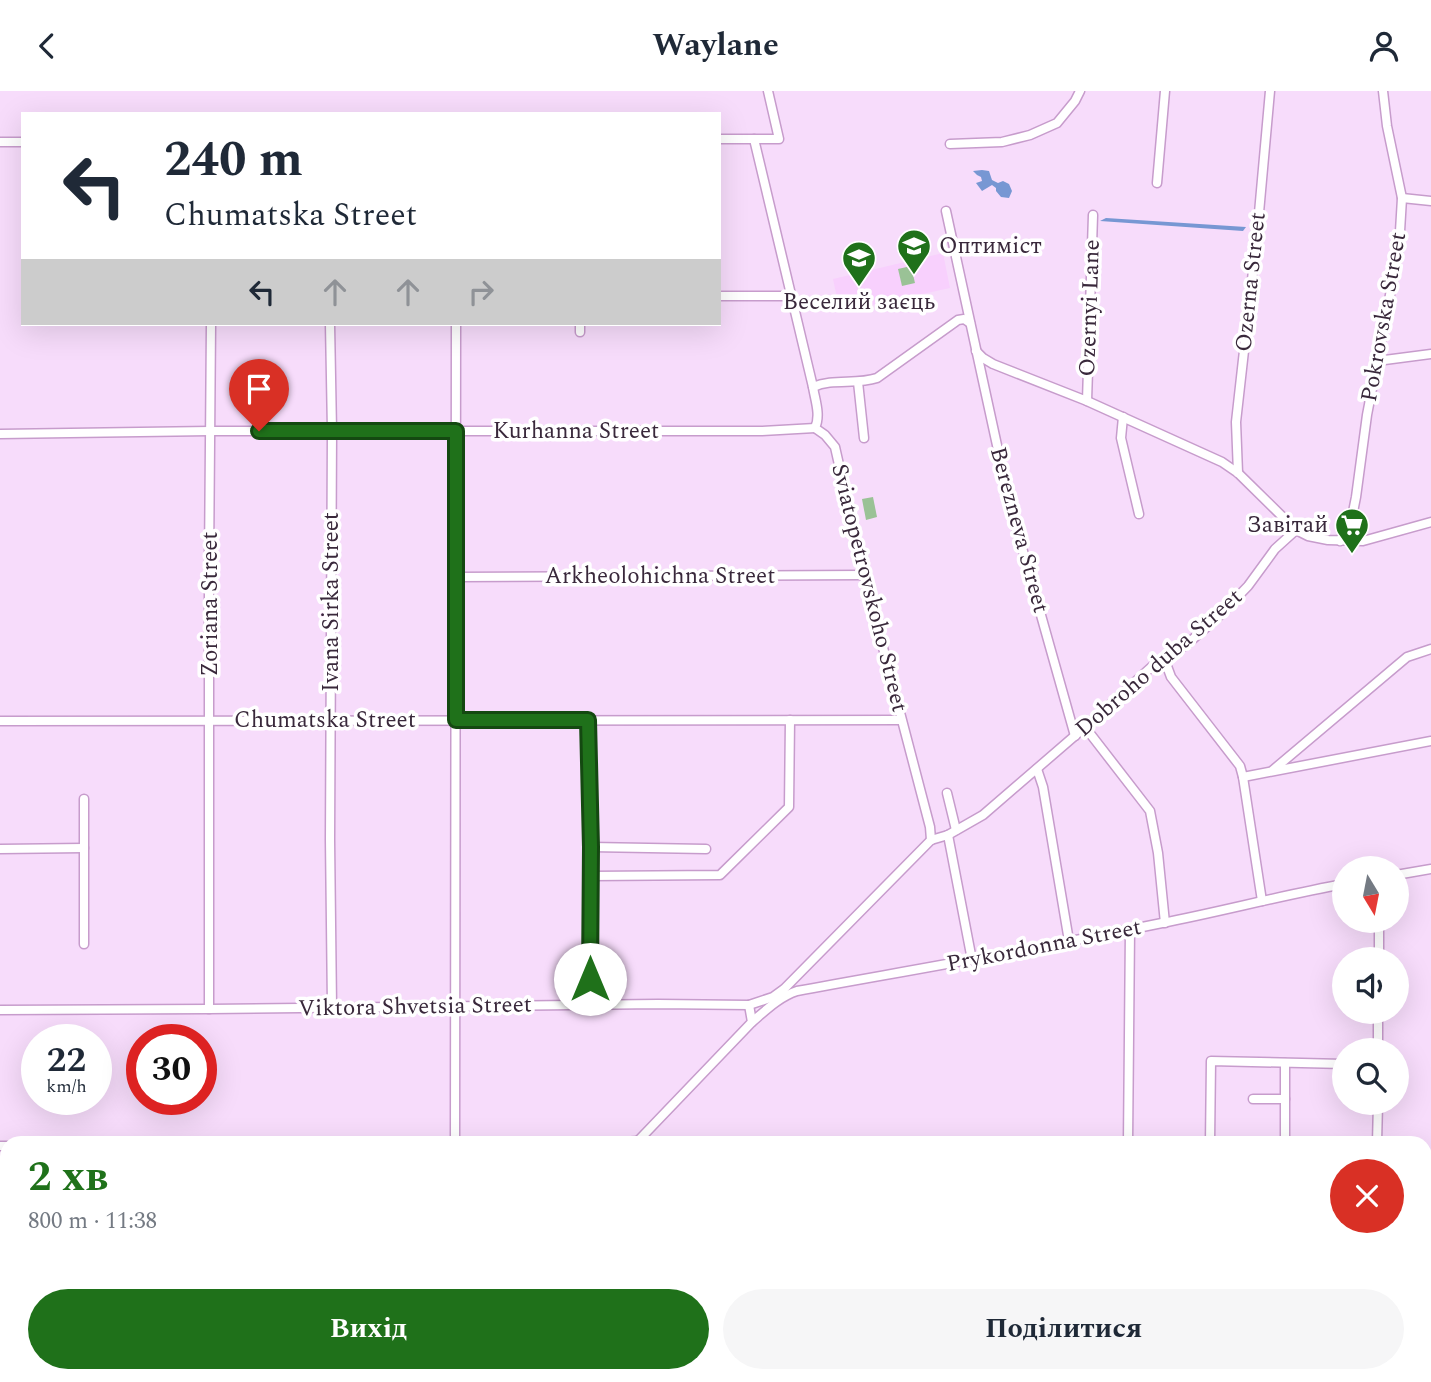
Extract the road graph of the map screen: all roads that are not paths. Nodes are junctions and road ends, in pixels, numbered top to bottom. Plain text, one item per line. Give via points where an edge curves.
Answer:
1 (768, 91) edge
2 (1080, 91) edge
3 (1166, 91) edge
4 (1269, 91) edge
5 (1384, 91) edge
6 (721, 139) edge
7 (754, 139) junction
8 (0, 142) edge
9 (21, 142) edge
10 (950, 144) dead end
11 (1157, 183) dead end
12 (1402, 198) junction
13 (1431, 201) edge
14 (946, 211) dead end
15 (1093, 215) dead end
16 (721, 296) edge
17 (791, 296) junction
18 (971, 323) junction
19 (211, 326) edge
20 (330, 326) edge
21 (456, 326) edge
22 (976, 351) junction
23 (1431, 353) edge
24 (1377, 361) junction
25 (858, 382) junction
26 (813, 387) junction
27 (1087, 401) junction
28 (1123, 417) junction
29 (815, 428) junction
30 (210, 431) junction
31 (332, 431) junction
32 (456, 431) junction
33 (0, 434) edge
34 (864, 438) dead end
35 (1238, 473) junction
36 (1139, 514) dead end
37 (1431, 521) edge
38 (1296, 530) junction
39 (1340, 541) junction
40 (864, 575) junction
41 (456, 577) junction
42 (1431, 649) edge
43 (1164, 658) junction
44 (331, 719) junction
45 (210, 720) junction
46 (456, 720) junction
47 (588, 720) junction
48 (790, 720) junction
49 (901, 720) junction
50 (0, 721) edge
51 (1084, 727) junction
52 (1075, 736) junction
53 (1431, 741) edge
54 (1037, 769) junction
55 (1273, 771) junction
56 (1243, 777) junction
57 (947, 793) dead end
58 (84, 799) dead end
59 (952, 832) junction
60 (931, 839) junction
61 (591, 847) junction
62 (84, 848) junction
63 (0, 849) edge
64 (706, 849) dead end
65 (1431, 869) edge
66 (1409, 873) edge
67 (591, 876) junction
68 (1332, 886) edge
69 (1262, 901) junction
70 (1165, 923) junction
71 (1130, 929) junction
72 (1069, 941) junction
73 (84, 944) dead end
74 (972, 960) junction
75 (590, 1005) junction
76 (749, 1005) junction
77 (455, 1006) junction
78 (332, 1007) junction
79 (209, 1009) junction
80 (0, 1010) edge
81 (752, 1022) junction
82 (1285, 1063) junction
83 (1332, 1065) edge
84 (1253, 1099) dead end
85 (1285, 1099) junction
86 (1378, 1115) edge
87 (455, 1136) edge
88 (643, 1136) edge
89 (1128, 1136) edge
90 (1210, 1136) edge
91 (1285, 1136) edge
92 (1377, 1136) edge

1 - 7 street via 779,139
2 - 10 street via 1057,123 1030,135 1002,142
3 - 11 street
4 - 35 street, Ozerna Street via 1236,422
5 - 12 street, Pokrovska Street
6 - 7 street
7 - 17 street
8 - 9 street
12 - 13 street
12 - 24 street, Pokrovska Street via 1399,248
14 - 18 street, Berezneva Street
15 - 27 street, Ozernyi Lane
16 - 17 street
17 - 26 street
18 - 22 street, Berezneva Street
18 - 25 street via 958,320 877,378
19 - 30 street, Zoriana Street
20 - 31 street, Ivana Sirka Street
21 - 32 street
22 - 27 street via 993,364
22 - 52 street, Berezneva Street via 1010,505
23 - 24 street
24 - 39 street, Pokrovska Street via 1353,512
25 - 26 street via 827,381
25 - 34 street
26 - 29 street via 818,415
27 - 28 street
28 - 35 street via 1206,453
28 - 36 street via 1121,438
29 - 32 street, Kurhanna Street
29 - 40 street, Sviatopetrovskoho Street via 835,447
30 - 31 street, Kurhanna Street
30 - 33 street, Kurhanna Street
30 - 45 street, Zoriana Street
31 - 32 street, Kurhanna Street
31 - 44 street, Ivana Sirka Street
32 - 41 street
35 - 38 street
37 - 39 street via 1363,541
38 - 39 street
38 - 43 street, Dobroho duba Street via 1218,617
40 - 41 street, Arkheolohichna Street
40 - 49 street, Sviatopetrovskoho Street
41 - 46 street
42 - 55 street via 1407,657
43 - 51 street, Dobroho duba Street
43 - 56 street via 1171,677 1236,760
44 - 45 street, Chumatska Street
44 - 46 street, Chumatska Street
44 - 78 street, Ivana Sirka Street
45 - 50 street, Chumatska Street
45 - 79 street, Zoriana Street
46 - 47 street, Chumatska Street
46 - 77 street
47 - 48 street, Chumatska Street
47 - 61 street
48 - 49 street, Chumatska Street
48 - 67 street via 789,807 720,875
49 - 60 street, Sviatopetrovskoho Street
51 - 52 street, Dobroho duba Street
51 - 70 street via 1150,811
52 - 54 street, Dobroho duba Street
53 - 55 street
54 - 59 street, Dobroho duba Street via 984,815
54 - 72 street
55 - 56 street
56 - 69 street
57 - 59 street
58 - 62 street
59 - 60 street, Dobroho duba Street
59 - 74 street
60 - 76 street, Viktora Shvetsia Street via 784,989
61 - 64 street
61 - 67 street
62 - 63 street
62 - 73 street
65 - 66 street
67 - 75 street
68 - 69 street, Prykordonna Street
69 - 70 street, Prykordonna Street
70 - 71 street, Prykordonna Street
71 - 72 street, Prykordonna Street
71 - 89 street
72 - 74 street, Prykordonna Street
74 - 81 street, Prykordonna Street via 797,991
75 - 76 street, Viktora Shvetsia Street
75 - 77 street, Viktora Shvetsia Street
76 - 81 street
77 - 78 street, Viktora Shvetsia Street
77 - 87 street
78 - 79 street, Viktora Shvetsia Street
79 - 80 street, Viktora Shvetsia Street
81 - 88 street, Prykordonna Street
82 - 83 street
82 - 85 street
82 - 90 street via 1210,1061
84 - 85 street
85 - 91 street
86 - 92 street

